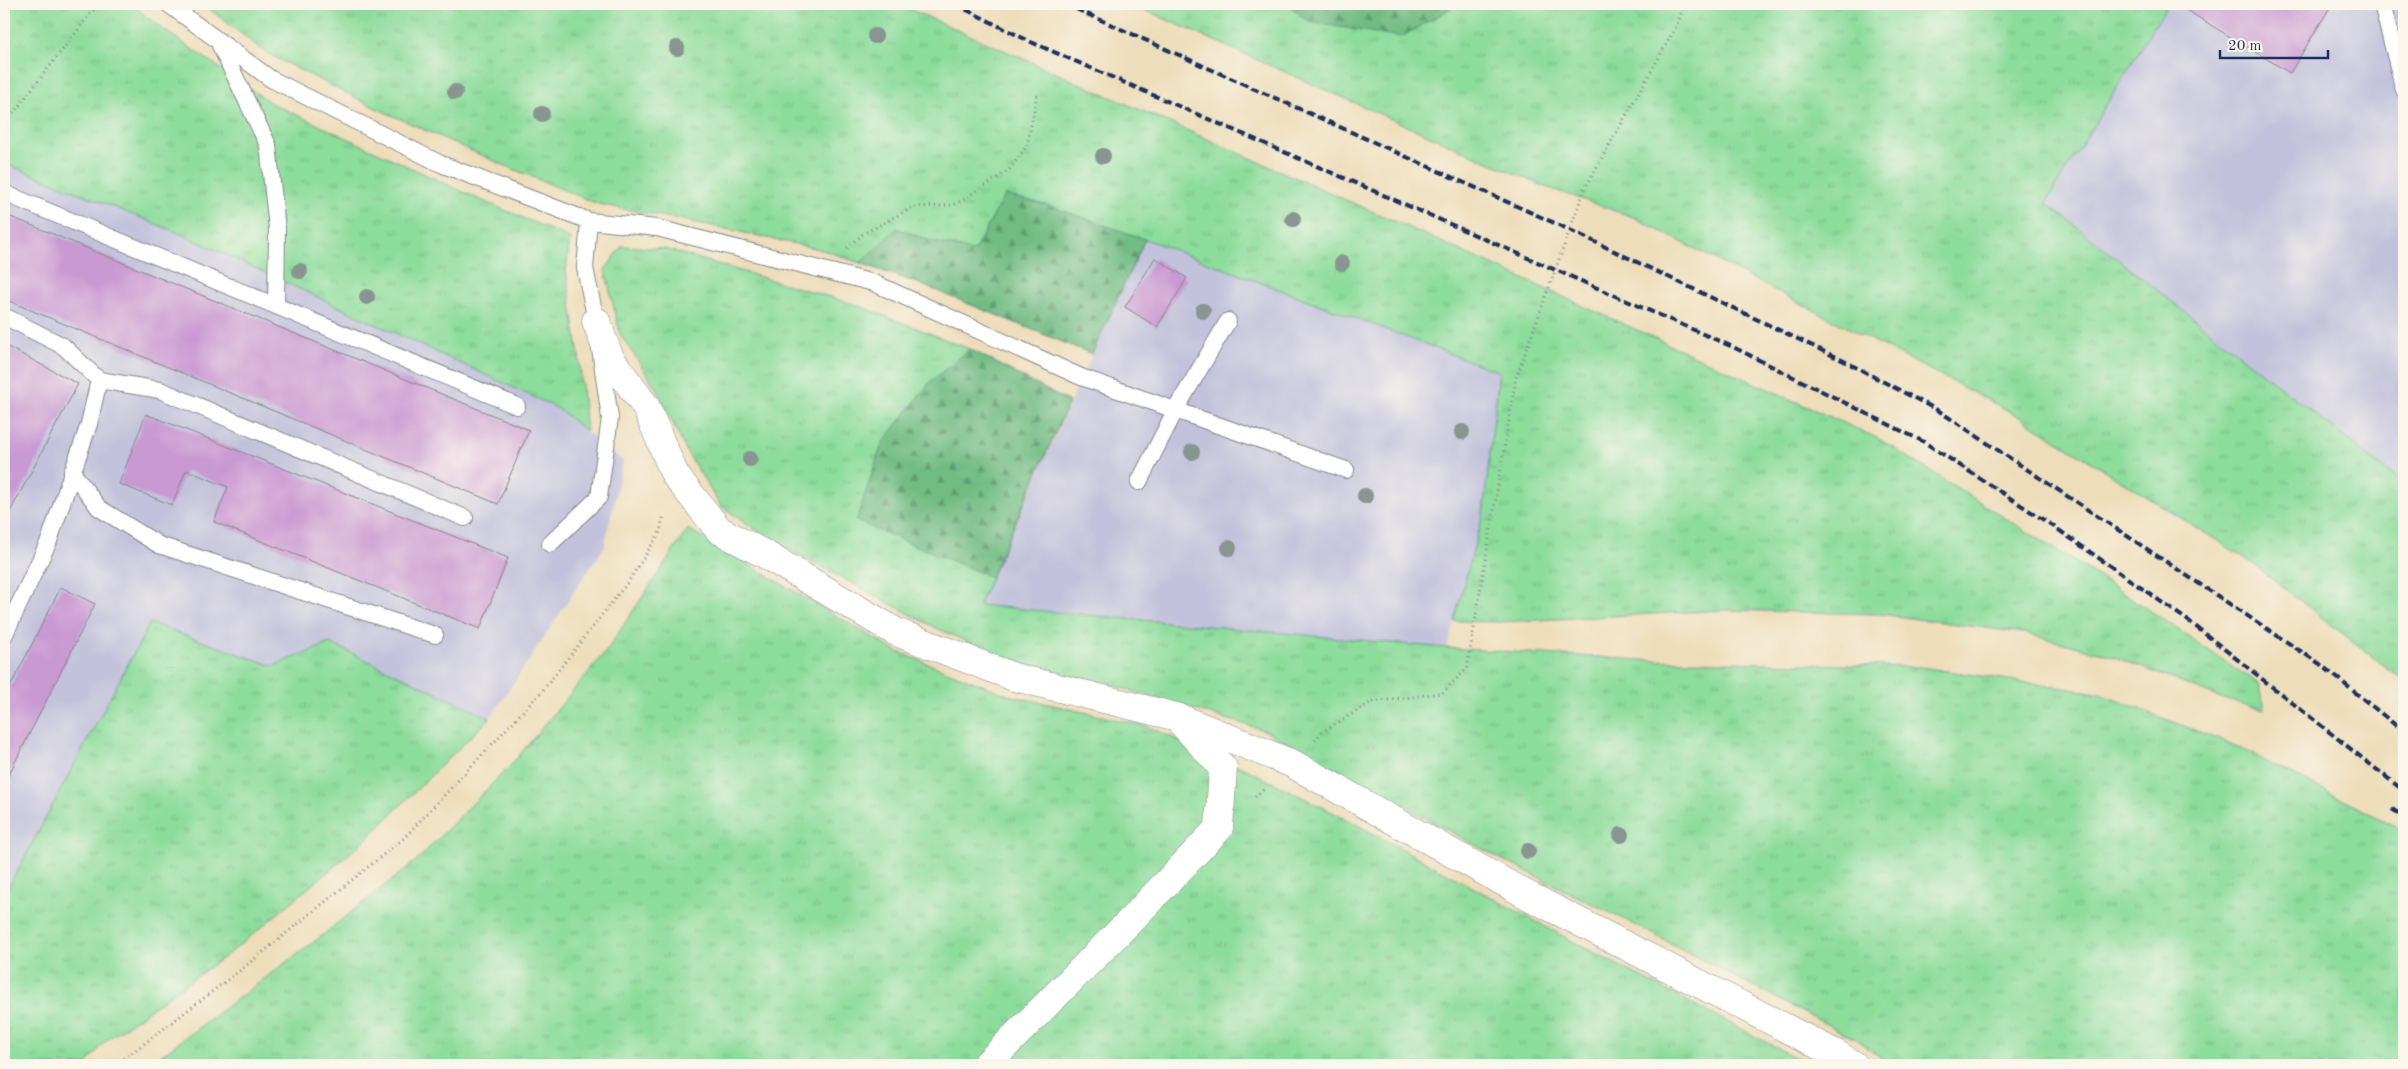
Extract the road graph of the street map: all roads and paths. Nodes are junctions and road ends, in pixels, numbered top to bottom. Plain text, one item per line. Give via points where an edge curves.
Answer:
1 (98, 4) edge
2 (168, 4) edge
3 (1685, 4) edge
4 (2382, 4) edge
5 (218, 40) junction
6 (2404, 90) edge
7 (1038, 95) dead end
8 (4, 125) edge
9 (4, 193) edge
10 (589, 221) junction
11 (822, 270) junction
12 (276, 306) junction
13 (4, 316) edge
14 (1228, 320) dead end
15 (596, 321) junction
16 (99, 380) junction
17 (517, 406) dead end
18 (1176, 409) junction
19 (1346, 470) dead end
20 (72, 472) junction
21 (675, 475) junction
22 (1139, 482) dead end
23 (465, 518) dead end
24 (550, 544) dead end
25 (435, 635) dead end
26 (4, 636) edge
27 (1177, 717) junction
28 (1292, 764) junction
29 (1218, 828) junction
30 (116, 1065) edge
31 (986, 1065) edge
32 (1854, 1065) edge

1 - 8 path
2 - 5 lane
3 - 28 path via 1676,27 1585,188 1516,378 1467,668 1442,693 1372,702 1322,732
4 - 6 lane
5 - 10 lane via 271,79 441,164
5 - 12 lane via 268,145 277,229
7 - 11 path via 1028,146 1008,171 954,205 914,207 872,229
9 - 12 lane
10 - 11 lane via 657,228
10 - 15 lane via 585,268
11 - 18 lane via 874,283 1081,377
12 - 17 lane
13 - 16 lane via 63,346
14 - 18 lane
15 - 21 street via 610,358 646,407
15 - 24 lane via 610,418 599,496
16 - 20 lane via 89,424
16 - 23 lane via 160,390
18 - 19 lane
18 - 22 lane
20 - 25 lane via 100,508 159,545
20 - 26 lane via 49,541
21 - 27 street via 719,530 896,632 1014,677
21 - 30 path via 659,534 628,582 543,690 404,838 247,966
27 - 28 street
27 - 29 street via 1223,768
28 - 29 path
28 - 32 street via 1527,895
29 - 31 street

